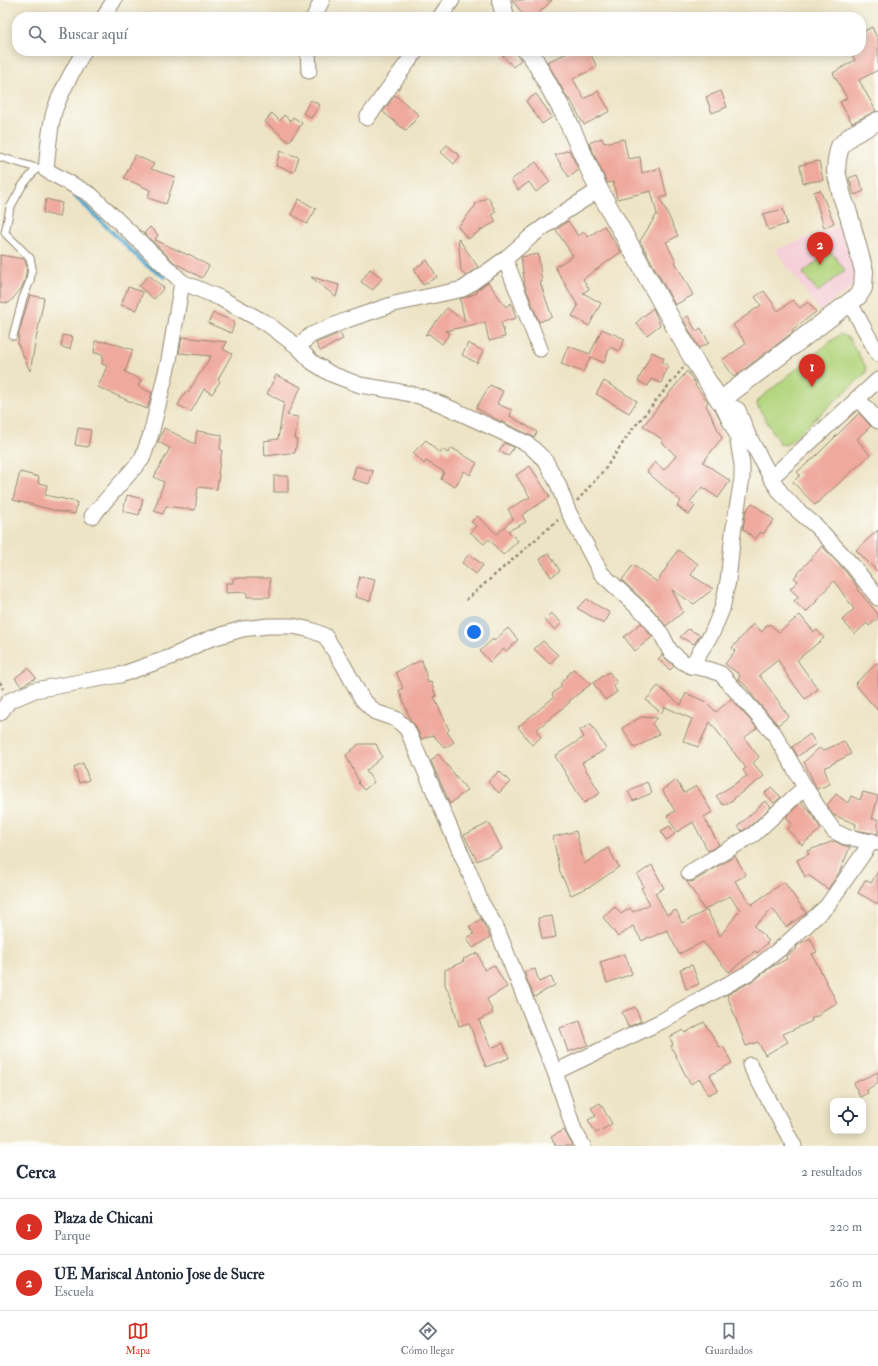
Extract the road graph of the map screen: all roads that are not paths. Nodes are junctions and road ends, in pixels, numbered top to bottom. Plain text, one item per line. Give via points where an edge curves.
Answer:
1 (114, 0) edge
2 (322, 0) edge
3 (452, 0) edge
4 (501, 0) edge
5 (107, 12) edge
6 (316, 12) edge
7 (444, 12) edge
8 (504, 12) edge
9 (81, 56) edge
10 (308, 56) edge
11 (412, 56) edge
12 (532, 56) edge
13 (309, 71) dead end
14 (367, 118) dead end
15 (878, 121) edge
16 (0, 157) edge
17 (41, 169) junction
18 (599, 190) junction
19 (505, 259) junction
20 (182, 282) junction
21 (850, 303) junction
22 (13, 336) dead end
23 (298, 347) junction
24 (540, 349) dead end
25 (878, 354) edge
26 (878, 380) edge
27 (857, 398) junction
28 (720, 402) junction
29 (878, 421) edge
30 (771, 478) junction
31 (92, 516) dead end
32 (878, 598) edge
33 (691, 666) junction
34 (0, 713) edge
35 (805, 786) junction
36 (875, 842) edge
37 (689, 873) dead end
38 (750, 1065) dead end
39 (555, 1072) junction
40 (583, 1146) edge
41 (794, 1146) edge

1 - 5 street
2 - 6 street
3 - 7 street
4 - 8 street
9 - 17 street via 64,85 54,111
10 - 13 street
11 - 14 street
12 - 18 street via 566,117
15 - 21 street via 852,135 840,146 837,159 836,171 842,196 864,270 863,288
16 - 17 lane
17 - 20 street via 91,195
17 - 22 lane via 22,186 10,208 5,233 30,258 32,268
18 - 19 street via 534,234
18 - 28 street via 692,357
19 - 23 street via 463,289 394,304 347,320 311,335
19 - 24 street
20 - 23 street via 266,322
20 - 31 street via 169,360 151,434 142,459
21 - 25 street
21 - 28 street
23 - 33 street via 312,362 331,374 360,385 419,396 528,444 544,460 558,484 568,511 601,573 647,616 662,635 670,651
26 - 27 street
27 - 29 street
27 - 30 street
28 - 30 street via 738,410 747,434
28 - 33 street via 737,435 742,478 722,610 712,633
30 - 32 street via 781,493 853,566
33 - 35 street via 721,674 776,735
34 - 39 street via 9,701 35,690 120,674 172,657 209,639 242,629 293,626 325,636 362,699 375,712 396,719 407,729 481,902 496,927
35 - 36 street via 834,831 846,837
35 - 37 street via 754,834
36 - 39 street via 828,906 752,971 662,1021
38 - 41 street
39 - 40 street via 574,1130

